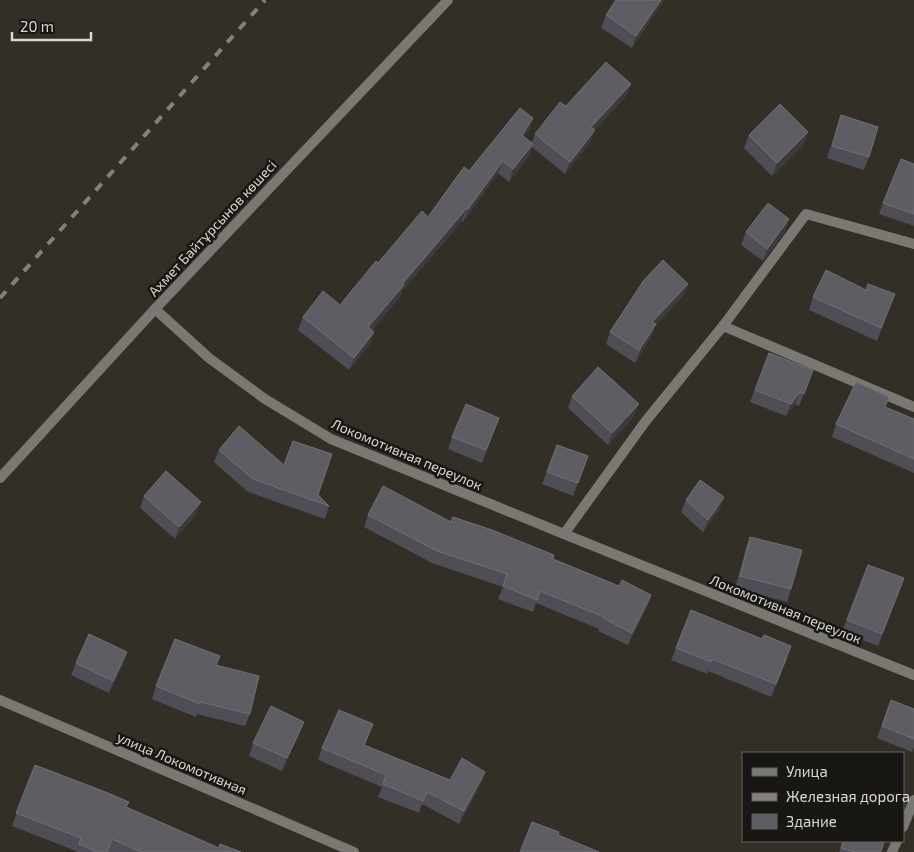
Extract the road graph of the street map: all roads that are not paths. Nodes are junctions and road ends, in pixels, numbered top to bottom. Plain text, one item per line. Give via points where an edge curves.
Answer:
1 (448, 0) edge
2 (914, 244) edge
3 (155, 309) junction
4 (722, 326) junction
5 (914, 407) edge
6 (0, 478) edge
7 (564, 534) junction
8 (914, 675) edge
9 (0, 700) edge
10 (914, 800) edge
11 (904, 825) edge
12 (354, 852) edge

1 - 3 street, Ахмет Байтұрсынов көшесі
2 - 4 street via 806,214
3 - 6 street, Ахмет Байтұрсынов көшесі
3 - 7 street, Локомотивная переулок via 209,358 265,399 331,439
4 - 5 street
4 - 7 street via 645,422
7 - 8 street, Локомотивная переулок
9 - 12 street, улица Локомотивная
10 - 11 street

